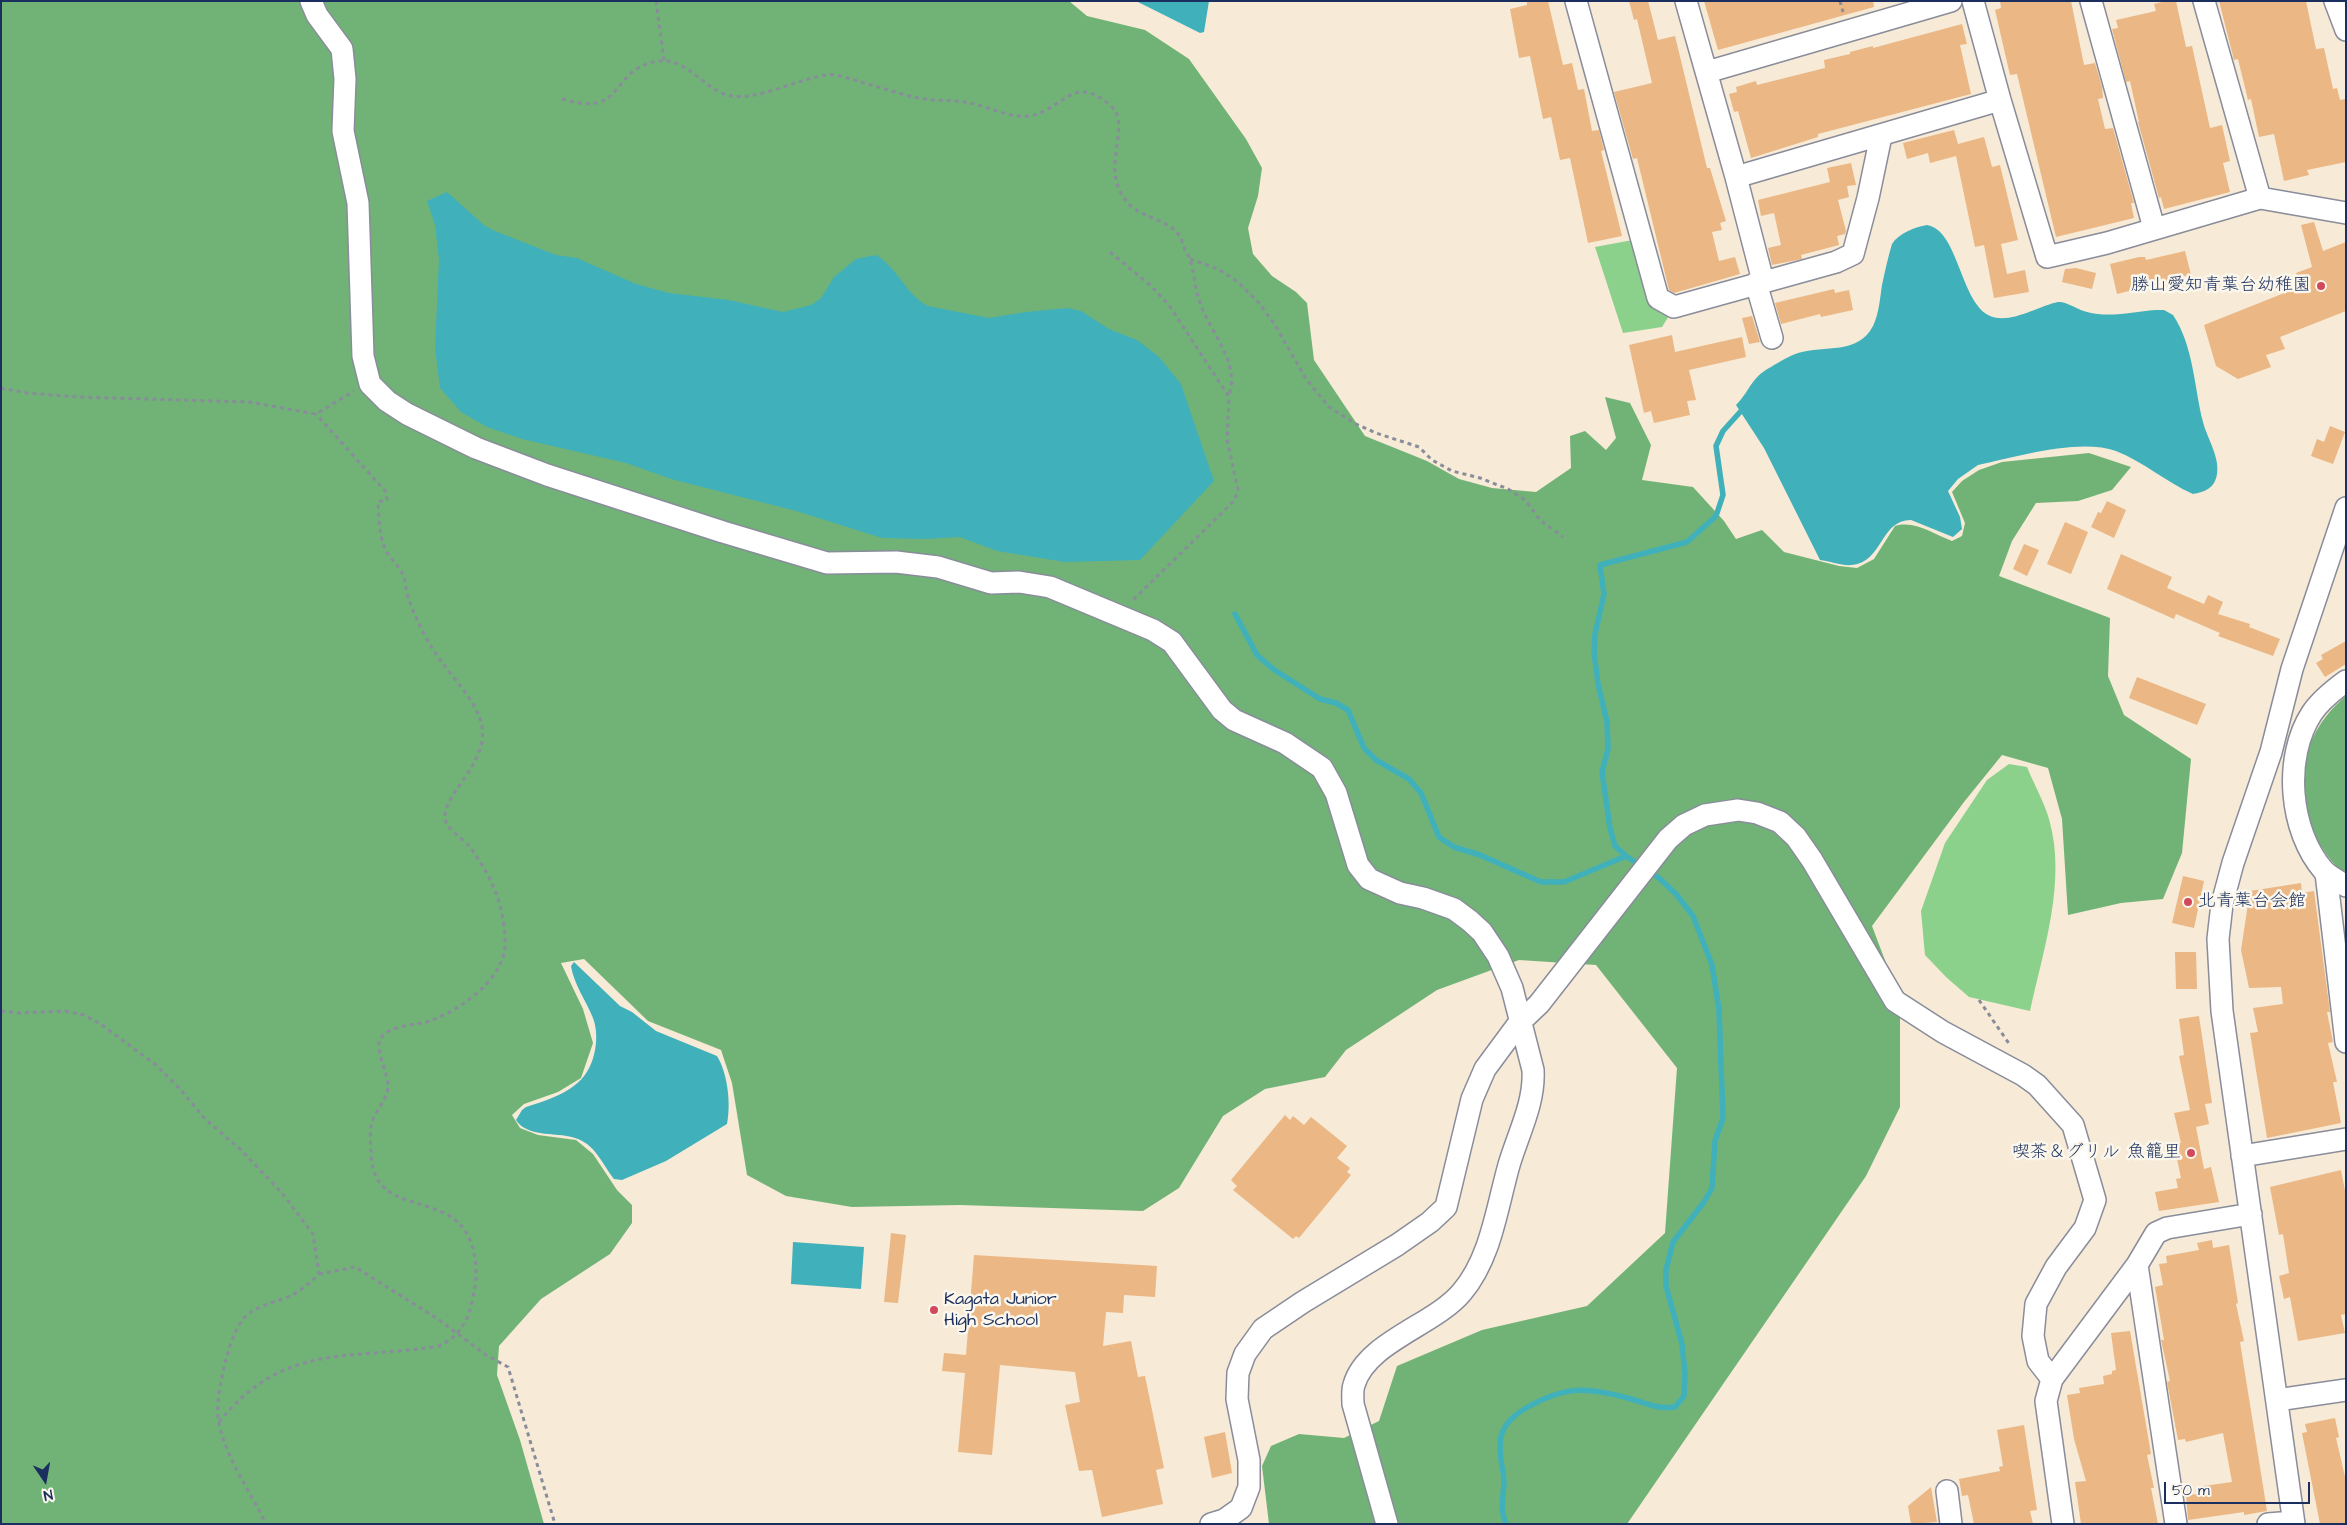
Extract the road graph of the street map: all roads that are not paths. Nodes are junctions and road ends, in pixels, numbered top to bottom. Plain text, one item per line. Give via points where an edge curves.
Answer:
1 (311, 1) edge
2 (1576, 1) edge
3 (1686, 1) edge
4 (1950, 1) edge
5 (1973, 1) edge
6 (2091, 1) edge
7 (2204, 1) edge
8 (2335, 1) edge
9 (2346, 30) edge
10 (1707, 72) junction
11 (2000, 100) junction
12 (1882, 136) junction
13 (1736, 177) junction
14 (2260, 198) junction
15 (2346, 213) edge
16 (2154, 228) junction
17 (1760, 282) junction
18 (1772, 338) dead end
19 (2346, 508) edge
20 (2346, 681) edge
21 (2271, 752) junction
22 (2295, 758) junction
23 (2326, 873) junction
24 (2346, 886) edge
25 (1519, 1023) junction
26 (2346, 1042) edge
27 (2346, 1140) edge
28 (2242, 1156) junction
29 (2251, 1214) junction
30 (2137, 1265) junction
31 (2052, 1379) junction
32 (2346, 1390) edge
33 (2277, 1400) junction
34 (1946, 1491) dead end
35 (2294, 1523) edge
36 (1211, 1524) edge
37 (1386, 1524) edge
38 (1951, 1524) edge
39 (2063, 1524) edge
40 (2176, 1524) edge
41 (2268, 1524) edge

1 - 25 street via 317,15 342,49 345,79 343,131 358,203 363,356 370,384 387,401 476,448 547,475 723,532 827,563 896,562 938,567 991,583 1019,582 1050,587 1125,617 1172,642 1222,710 1234,720 1284,743 1322,768 1336,793 1358,865 1368,879 1400,893 1454,909 1482,932 1498,956 1512,988
2 - 17 street via 1658,298 1674,308
3 - 10 street
4 - 10 street
5 - 11 street
6 - 16 street
7 - 14 street
8 - 9 street
10 - 13 street
11 - 12 street
11 - 16 street via 2047,257
12 - 13 street
12 - 17 street via 1853,254 1836,262
13 - 17 street
14 - 15 street
14 - 16 street
17 - 18 street
19 - 21 street via 2292,669
20 - 22 street via 2313,713
21 - 22 street
21 - 28 street via 2233,863 2222,904 2218,939 2222,1011
22 - 23 street via 2295,805 2299,823 2315,860
23 - 24 street
23 - 26 street
25 - 31 street via 1539,1004 1652,858 1684,825 1705,815 1738,810 1757,812 1780,822 1796,837 1812,860 1895,1001 1943,1032 2023,1075 2037,1085 2072,1126 2095,1200 2085,1228 2056,1267 2036,1304 2033,1336 2038,1360
25 - 36 street via 1485,1068 1472,1099 1446,1207 1397,1245 1263,1329 1245,1354 1238,1373 1238,1399 1249,1460 1249,1487 1241,1508 1224,1520
25 - 37 street via 1534,1082 1500,1205 1476,1270 1446,1309 1391,1342 1366,1363 1354,1385 1353,1404
27 - 28 street
28 - 29 street
29 - 30 street via 2167,1228 2156,1233
29 - 33 street
30 - 31 street
30 - 40 street
31 - 39 street via 2046,1401
32 - 33 street
33 - 35 street
34 - 38 street
35 - 41 street

